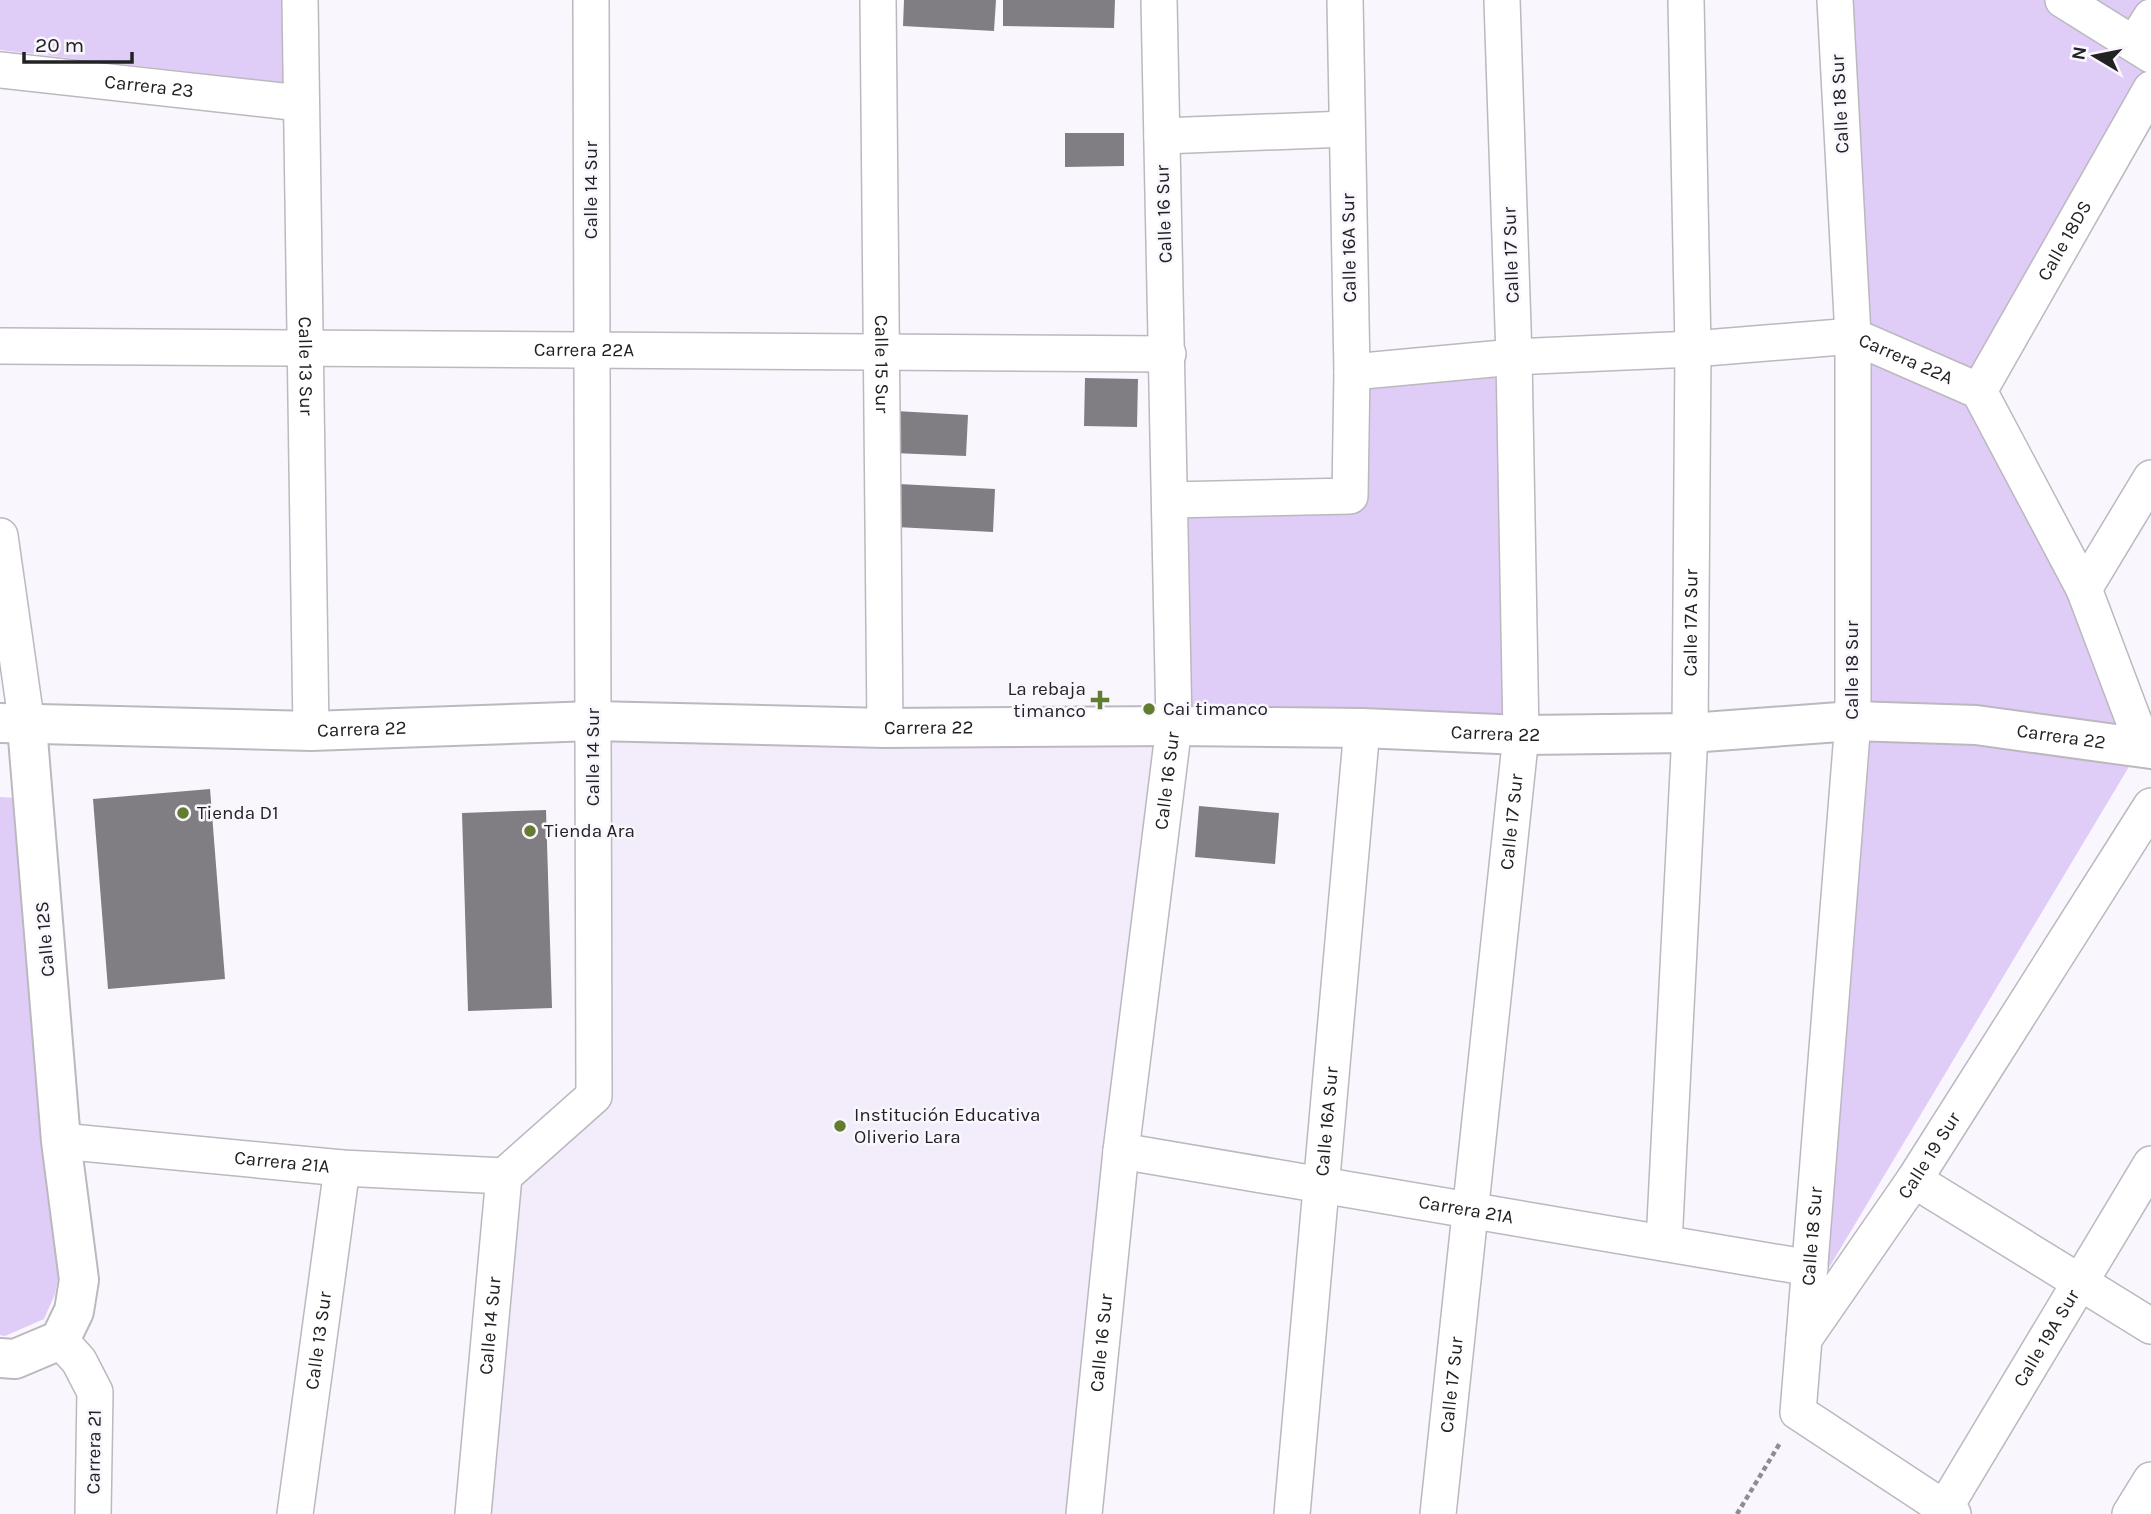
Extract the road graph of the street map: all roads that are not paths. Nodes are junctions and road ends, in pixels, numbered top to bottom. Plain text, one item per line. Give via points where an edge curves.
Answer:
1 (300, 0) edge
2 (591, 0) edge
3 (878, 0) edge
4 (1158, 0) edge
5 (1345, 0) edge
6 (1502, 0) edge
7 (1686, 0) edge
8 (1835, 0) edge
9 (2063, 0) edge
10 (2145, 39) edge
11 (0, 70) edge
12 (2151, 89) edge
13 (300, 103) junction
14 (1346, 129) junction
15 (1162, 136) junction
16 (1853, 336) junction
17 (0, 346) edge
18 (304, 348) junction
19 (1693, 349) junction
20 (592, 350) junction
21 (881, 352) junction
22 (1168, 354) junction
23 (1514, 356) junction
24 (1352, 372) junction
25 (1979, 391) junction
26 (2151, 478) edge
27 (1170, 499) junction
28 (0, 536) edge
29 (2084, 589) junction
30 (593, 721) junction
31 (1853, 721) junction
32 (14, 724) edge
33 (1174, 726) junction
34 (884, 729) junction
35 (1362, 729) junction
36 (312, 731) junction
37 (1690, 733) junction
38 (1521, 735) junction
39 (2148, 749) edge
40 (2151, 806) edge
41 (61, 1141) junction
42 (1121, 1151) junction
43 (2151, 1164) edge
44 (342, 1168) junction
45 (504, 1176) junction
46 (1914, 1180) junction
47 (1321, 1185) junction
48 (1469, 1210) junction
49 (1664, 1243) junction
50 (1810, 1268) junction
51 (2080, 1282) junction
52 (2151, 1325) edge
53 (1804, 1339) junction
54 (60, 1340) junction
55 (0, 1358) edge
56 (2151, 1480) edge
57 (1946, 1512) edge
58 (93, 1514) edge
59 (295, 1514) edge
60 (473, 1514) edge
61 (1084, 1514) edge
62 (1292, 1514) edge
63 (1438, 1514) edge
64 (2130, 1514) edge

1 - 13 street, Calle 13 Sur
2 - 20 street, Calle 14 Sur
3 - 21 street, Calle 15 Sur
4 - 15 street, Calle 16 Sur
5 - 14 street, Calle 16A Sur
6 - 23 street, Calle 17 Sur
7 - 19 street, Calle 17A Sur
8 - 16 street, Calle 18 Sur
9 - 10 street
11 - 13 street, Carrera 23
12 - 25 street, Calle 18DS
13 - 18 street, Calle 13 Sur
14 - 15 street
14 - 24 street, Calle 16A Sur
15 - 22 street, Calle 16 Sur
16 - 19 street, Carrera 22A
16 - 25 street, Carrera 22A
16 - 31 street, Calle 18 Sur
17 - 18 street, Carrera 22A
18 - 20 street, Carrera 22A
18 - 36 street, Calle 13 Sur
19 - 23 street, Carrera 22A
19 - 37 street, Calle 17A Sur
20 - 21 street, Carrera 22A
20 - 30 street, Calle 14 Sur
21 - 22 street, Carrera 22A
21 - 34 street, Calle 15 Sur
22 - 27 street, Calle 16 Sur
23 - 24 street, Carrera 22A
23 - 38 street, Calle 17 Sur
24 - 27 street, Calle 16A Sur via 1350,496
25 - 29 street
26 - 29 street
27 - 33 street, Calle 16 Sur
28 - 32 street, Calle 12S
29 - 39 street
30 - 34 street, Carrera 22
30 - 36 street, Carrera 22
30 - 45 street, Calle 14 Sur via 594,1096
31 - 37 street, Carrera 22
31 - 39 street, Carrera 22 via 1976,725
31 - 50 street, Calle 18 Sur
32 - 36 street, Carrera 22
32 - 41 street, Calle 12S
33 - 34 street, Carrera 22
33 - 35 street, Carrera 22
33 - 42 street, Calle 16 Sur
35 - 38 street, Carrera 22
35 - 47 street, Calle 16A Sur
37 - 38 street, Carrera 22
37 - 49 street, Calle 17A Sur
38 - 48 street, Calle 17 Sur
40 - 46 street, Calle 19 Sur
41 - 44 street, Carrera 21A
41 - 54 street, Calle 12S via 79,1280 74,1311
42 - 47 street, Carrera 21A
42 - 61 street, Calle 16 Sur
43 - 51 street, Calle 19A Sur
44 - 45 street, Carrera 21A
44 - 59 street, Calle 13 Sur
45 - 60 street, Calle 14 Sur
46 - 51 street
46 - 53 street, Calle 19 Sur
47 - 48 street, Carrera 21A
47 - 62 street, Calle 16A Sur
48 - 49 street, Carrera 21A
48 - 63 street, Calle 17 Sur
49 - 50 street, Carrera 21A
50 - 53 street, Calle 18 Sur
51 - 52 street
51 - 57 street, Calle 19A Sur
53 - 57 street, Calle 19 Sur via 1798,1412
54 - 55 street via 15,1359
54 - 58 street, Carrera 21 via 79,1361 95,1392
56 - 64 street

